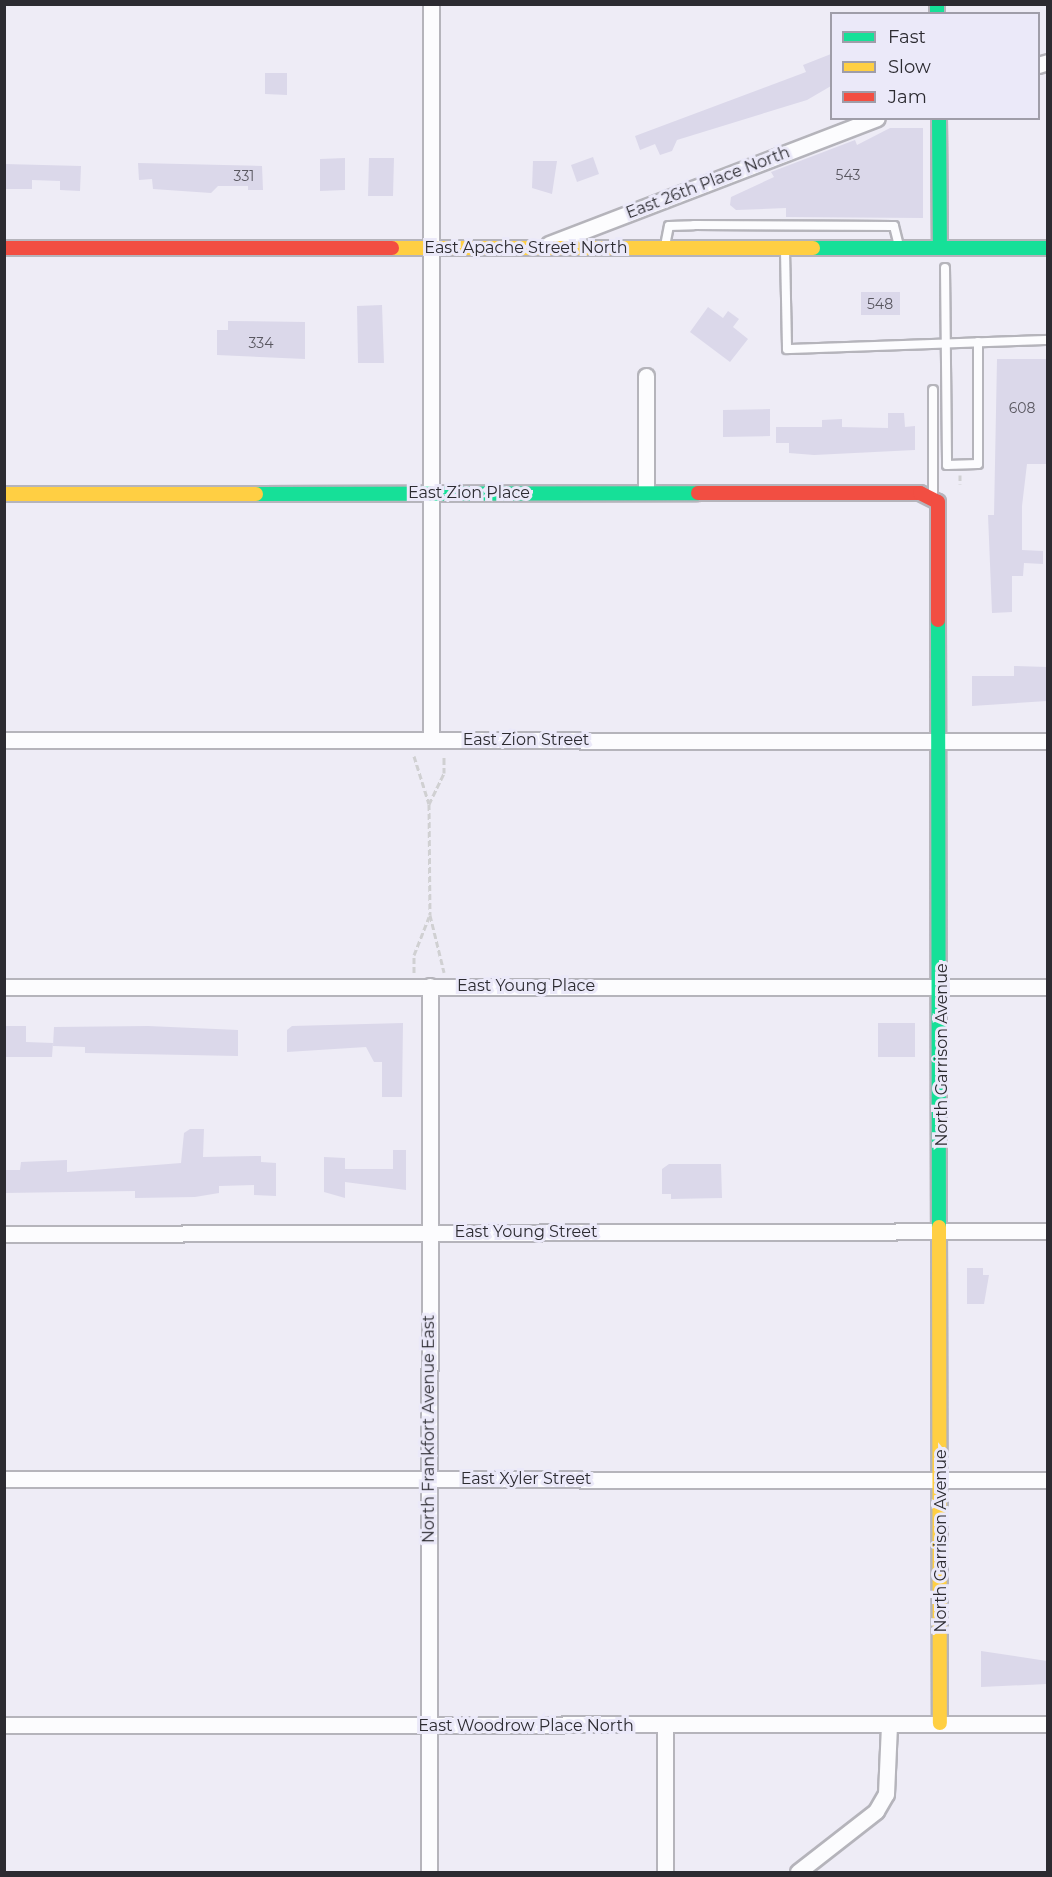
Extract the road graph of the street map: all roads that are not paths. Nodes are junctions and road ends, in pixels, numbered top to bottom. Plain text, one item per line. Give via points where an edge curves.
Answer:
1 (431, 4) edge
2 (871, 120) edge
3 (939, 120) edge
4 (540, 247) junction
5 (785, 247) junction
6 (4, 248) edge
7 (432, 248) junction
8 (664, 248) junction
9 (900, 248) junction
10 (940, 248) junction
11 (1047, 248) edge
12 (945, 268) dead end
13 (1047, 340) edge
14 (978, 342) junction
15 (945, 343) junction
16 (646, 376) dead end
17 (933, 390) dead end
18 (646, 492) junction
19 (4, 494) edge
20 (430, 494) junction
21 (933, 496) junction
22 (4, 740) edge
23 (431, 740) junction
24 (941, 740) junction
25 (1047, 741) edge
26 (430, 986) junction
27 (4, 987) edge
28 (943, 987) junction
29 (1047, 987) edge
30 (942, 1231) junction
31 (430, 1232) junction
32 (1047, 1232) edge
33 (4, 1234) edge
34 (429, 1478) junction
35 (4, 1479) edge
36 (941, 1480) junction
37 (1047, 1480) edge
38 (940, 1723) junction
39 (889, 1724) junction
40 (1047, 1724) edge
41 (4, 1725) edge
42 (428, 1725) junction
43 (665, 1726) junction
44 (429, 1872) edge
45 (664, 1872) edge
46 (798, 1872) edge

1 - 7 street
2 - 4 street, East 26th Place North
3 - 10 street
4 - 7 street, East Apache Street North
4 - 8 street, East Apache Street North
5 - 8 street, East Apache Street North
5 - 9 street, East Apache Street North
5 - 15 lane via 787,349
6 - 7 street, East Apache Street North
7 - 20 street
8 - 9 lane via 669,226 894,226
9 - 10 street, East Apache Street North
10 - 11 street, East Apache Street North
12 - 15 lane
13 - 14 lane
14 - 15 lane
14 - 15 lane via 978,464 947,465
16 - 18 street
17 - 21 lane, North Garrison Avenue
18 - 20 street, East Zion Place
18 - 21 street, East Zion Place
19 - 20 street, East Zion Place
20 - 23 street
21 - 24 street, North Garrison Avenue via 942,513
22 - 23 street, East Zion Street
23 - 24 street, East Zion Street
24 - 25 street, East Zion Street
24 - 28 street, North Garrison Avenue
26 - 27 street, East Young Place
26 - 28 street, East Young Place
26 - 31 street, North Frankfort Avenue East
28 - 29 street, East Young Place
28 - 30 street, North Garrison Avenue
30 - 31 street, East Young Street
30 - 32 street, East Young Street
30 - 36 street, North Garrison Avenue
31 - 33 street, East Young Street
31 - 34 street, North Frankfort Avenue East
34 - 35 street, East Xyler Street
34 - 36 street, East Xyler Street
34 - 42 street, North Frankfort Avenue East
36 - 37 street, East Xyler Street
36 - 38 street, North Garrison Avenue
38 - 39 street, East Woodrow Place North
38 - 40 street, East Woodrow Place North
39 - 43 street, East Woodrow Place North
39 - 46 street via 886,1794 881,1803
41 - 42 street, East Woodrow Place North
42 - 43 street, East Woodrow Place North
42 - 44 street, North Frankfort Avenue East
43 - 45 street

